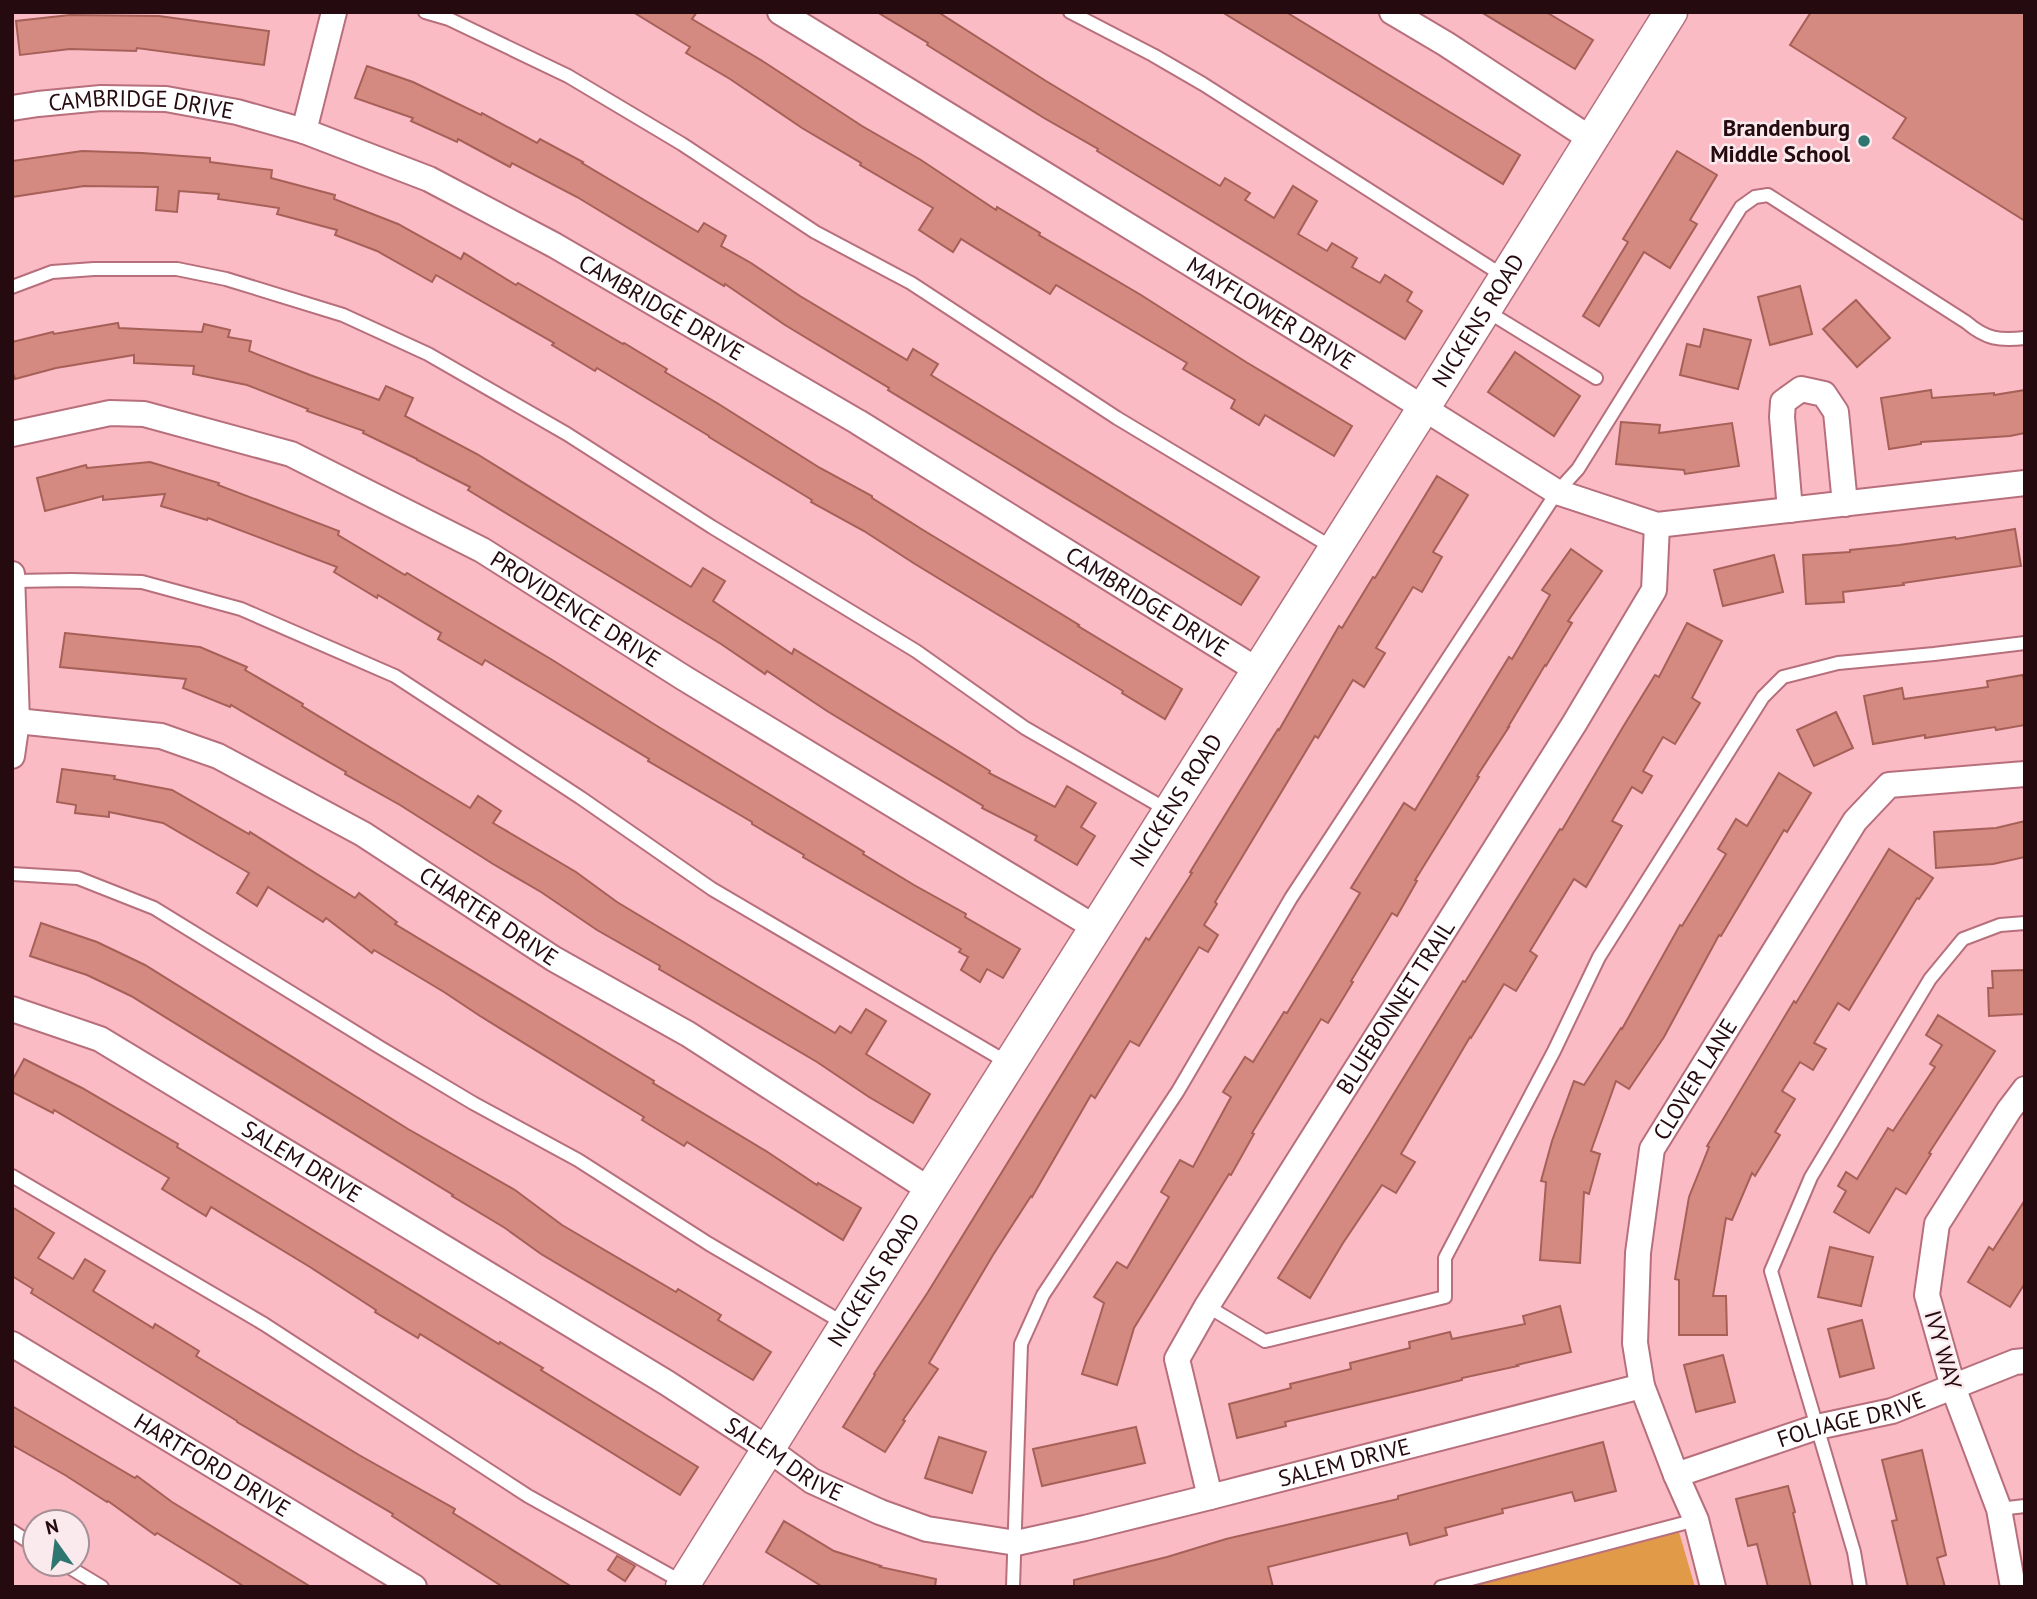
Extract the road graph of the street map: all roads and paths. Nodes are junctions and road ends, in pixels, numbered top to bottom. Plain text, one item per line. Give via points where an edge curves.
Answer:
1 (334, 12) edge
2 (425, 12) edge
3 (780, 12) edge
4 (1070, 12) edge
5 (1392, 12) edge
6 (1671, 12) edge
7 (12, 108) edge
8 (304, 131) junction
9 (1591, 139) junction
10 (1505, 277) junction
11 (12, 287) edge
12 (1485, 310) junction
13 (2025, 338) edge
14 (1596, 377) dead end
15 (1423, 409) junction
16 (12, 434) edge
17 (2025, 483) edge
18 (1557, 492) junction
19 (1845, 504) junction
20 (1790, 510) junction
21 (1657, 525) junction
22 (1335, 549) junction
23 (13, 578) edge
24 (2025, 643) edge
25 (1257, 670) junction
26 (17, 721) junction
27 (12, 756) edge
28 (2025, 774) edge
29 (1169, 811) junction
30 (12, 874) edge
31 (2025, 923) edge
32 (1096, 928) junction
33 (12, 1009) edge
34 (1010, 1064) junction
35 (2025, 1088) edge
36 (12, 1176) edge
37 (930, 1190) junction
38 (1207, 1306) junction
39 (846, 1324) junction
40 (12, 1344) edge
41 (2025, 1361) edge
42 (1643, 1386) junction
43 (1953, 1388) junction
44 (1817, 1427) junction
45 (768, 1449) junction
46 (1676, 1475) junction
47 (1210, 1497) junction
48 (2025, 1506) edge
49 (1999, 1509) junction
50 (1696, 1520) junction
51 (1016, 1543) junction
52 (686, 1586) edge
53 (414, 1587) edge
54 (1013, 1587) edge
55 (1441, 1587) edge
56 (1713, 1587) edge
57 (1860, 1587) edge
58 (2013, 1587) edge

1 - 8 street
2 - 22 lane via 568,76 815,232 911,283 1117,418
3 - 15 street, MAYFLOWER DRIVE
4 - 10 lane via 1203,84
5 - 9 street
6 - 9 street, NICKENS ROAD
7 - 8 street, CAMBRIDGE DRIVE via 101,98 166,99 237,111
8 - 25 street, CAMBRIDGE DRIVE via 429,179 554,245 858,422
9 - 10 street, NICKENS ROAD
10 - 12 street, NICKENS ROAD
11 - 29 lane via 51,272 177,270 270,291 355,320 428,354 567,434 916,651 1025,728
12 - 14 lane
12 - 15 street, NICKENS ROAD
13 - 18 lane via 1980,334 1768,195 1755,197 1741,207 1577,469
15 - 18 street, MAYFLOWER DRIVE
15 - 22 street, NICKENS ROAD
16 - 32 street, PROVIDENCE DRIVE via 110,413 144,414 291,454 482,550
17 - 19 street, MAYFLOWER DRIVE
18 - 21 street, MAYFLOWER DRIVE
18 - 51 lane via 1291,898 1178,1091 1043,1295 1021,1344
19 - 20 street, MAYFLOWER DRIVE
19 - 20 street via 1836,412 1824,394 1801,389 1783,402
20 - 21 street, MAYFLOWER DRIVE
21 - 38 street, BLUEBONNET TRAIL via 1654,590
22 - 25 street, NICKENS ROAD
23 - 26 street
23 - 34 lane via 142,582 241,609 395,676 712,889
24 - 38 lane via 1838,663 1783,677 1763,697 1599,957 1445,1258 1445,1297 1265,1341
25 - 29 street, NICKENS ROAD
26 - 27 street
26 - 37 street, CHARTER DRIVE via 161,737 218,756 363,834 554,959 688,1034
28 - 42 street, CLOVER LANE via 1889,785 1855,821 1718,1039 1652,1149 1637,1266 1635,1343
29 - 32 street, NICKENS ROAD
30 - 39 lane via 78,878 154,908
31 - 44 lane via 2000,925 1963,939 1930,978 1811,1177 1771,1271
32 - 34 street, NICKENS ROAD
33 - 45 street, SALEM DRIVE via 100,1039
34 - 37 street, NICKENS ROAD
35 - 43 street, IVY WAY via 1937,1224 1927,1295
36 - 52 lane via 264,1324 527,1496
37 - 39 street, NICKENS ROAD
38 - 47 street, BLUEBONNET TRAIL via 1177,1359
39 - 45 street, NICKENS ROAD
40 - 53 street, HARTFORD DRIVE
41 - 43 street, FOLIAGE DRIVE
42 - 46 street, CLOVER LANE
42 - 47 street, SALEM DRIVE
43 - 44 street, FOLIAGE DRIVE via 1892,1411
43 - 49 street, IVY WAY
44 - 46 street, FOLIAGE DRIVE
44 - 57 lane
45 - 51 street, SALEM DRIVE via 812,1481 880,1512 927,1529
45 - 52 street, NICKENS ROAD
46 - 50 street, CLOVER LANE
47 - 51 street, SALEM DRIVE
48 - 49 lane
49 - 58 street, IVY WAY
50 - 55 lane
50 - 56 street, CLOVER LANE
51 - 54 lane

